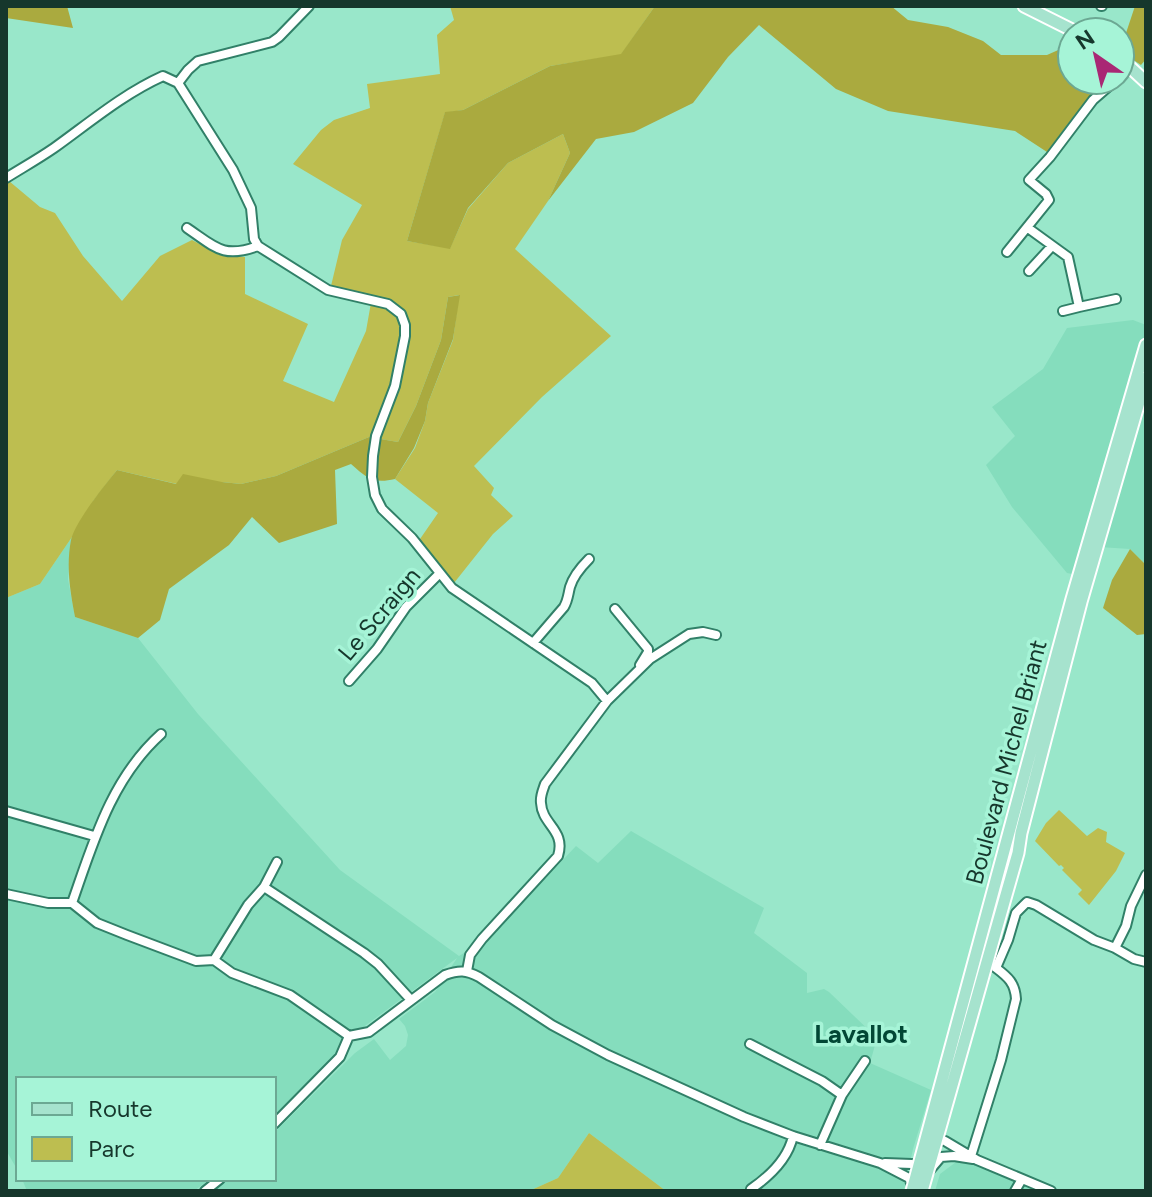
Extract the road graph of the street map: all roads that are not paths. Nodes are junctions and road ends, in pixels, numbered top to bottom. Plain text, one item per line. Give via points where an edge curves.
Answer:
1 (309, 6) edge
2 (1024, 6) edge
3 (1056, 22) edge
4 (178, 83) junction
5 (1098, 96) edge
6 (6, 178) edge
7 (187, 228) dead end
8 (1028, 228) junction
9 (258, 246) junction
10 (1052, 246) junction
11 (1007, 252) dead end
12 (1029, 271) dead end
13 (1116, 299) dead end
14 (1079, 307) junction
15 (1063, 311) dead end
16 (1146, 345) edge
17 (1146, 378) edge
18 (1128, 425) junction
19 (589, 559) dead end
20 (439, 574) junction
21 (615, 609) dead end
22 (716, 635) dead end
23 (533, 643) junction
24 (636, 673) junction
25 (349, 681) dead end
26 (607, 701) junction
27 (161, 734) dead end
28 (6, 811) edge
29 (94, 836) junction
30 (277, 862) dead end
31 (1146, 875) edge
32 (264, 887) junction
33 (6, 894) edge
34 (72, 903) junction
35 (993, 921) junction
36 (1011, 927) junction
37 (979, 947) junction
38 (1115, 948) junction
39 (214, 960) junction
40 (1146, 962) edge
41 (991, 968) junction
42 (467, 971) junction
43 (411, 1000) junction
44 (349, 1036) junction
45 (750, 1044) dead end
46 (865, 1061) dead end
47 (842, 1095) junction
48 (276, 1122) edge
49 (793, 1136) junction
50 (940, 1137) junction
51 (820, 1145) junction
52 (923, 1151) junction
53 (974, 1158) junction
54 (880, 1163) junction
55 (916, 1178) edge
56 (1022, 1179) junction
57 (751, 1189) dead end
58 (1015, 1191) edge
59 (1051, 1191) edge

1 - 4 street via 272,42 198,61
2 - 3 main road
4 - 6 street via 163,76 145,84
4 - 9 street via 233,170 251,208
5 - 8 street via 1029,180 1049,200
7 - 9 street via 219,250
8 - 10 street
8 - 11 street
9 - 20 street via 328,290 388,304 401,314 405,336 395,386 376,436 372,477 382,509
10 - 12 street
10 - 14 street via 1068,257
13 - 14 street
14 - 15 street
16 - 18 main road, Boulevard Michel Briant
17 - 18 main road, Boulevard Michel Briant
18 - 35 main road, Boulevard Michel Briant via 1018,853
18 - 35 main road, Boulevard Michel Briant via 1072,599 1003,858
19 - 23 street via 570,586 564,607
20 - 23 street
20 - 25 street, Le Scraign via 406,607
21 - 24 street via 648,649
22 - 24 street via 689,634
23 - 26 street via 592,683
24 - 26 street
26 - 42 street via 545,784 542,812 559,836 558,856 482,939 470,955
27 - 29 street via 128,773
28 - 29 street
29 - 34 street
30 - 32 street
31 - 38 street
32 - 39 street
32 - 43 street via 364,953
33 - 34 street
34 - 39 street via 97,923 196,961
35 - 36 street
35 - 37 main road, Boulevard Michel Briant
35 - 41 main road, Boulevard Michel Briant
36 - 38 street via 1027,902
36 - 41 street
37 - 41 street
37 - 52 main road, Boulevard Michel Briant
38 - 40 street
39 - 44 street via 232,973 290,995
41 - 50 main road, Boulevard Michel Briant
41 - 53 street via 1008,977 1016,999
42 - 43 street via 445,975
42 - 49 street via 649,1079
43 - 44 street via 369,1032
44 - 48 street via 340,1057
45 - 47 street
46 - 47 street
47 - 51 street
49 - 51 street
49 - 57 street via 782,1160
50 - 52 street
50 - 53 street
50 - 55 main road, Boulevard Michel Briant
51 - 54 street
52 - 55 main road, Boulevard Michel Briant
53 - 55 street via 941,1157
53 - 56 street
54 - 55 street
54 - 55 street
56 - 58 street
56 - 59 street

